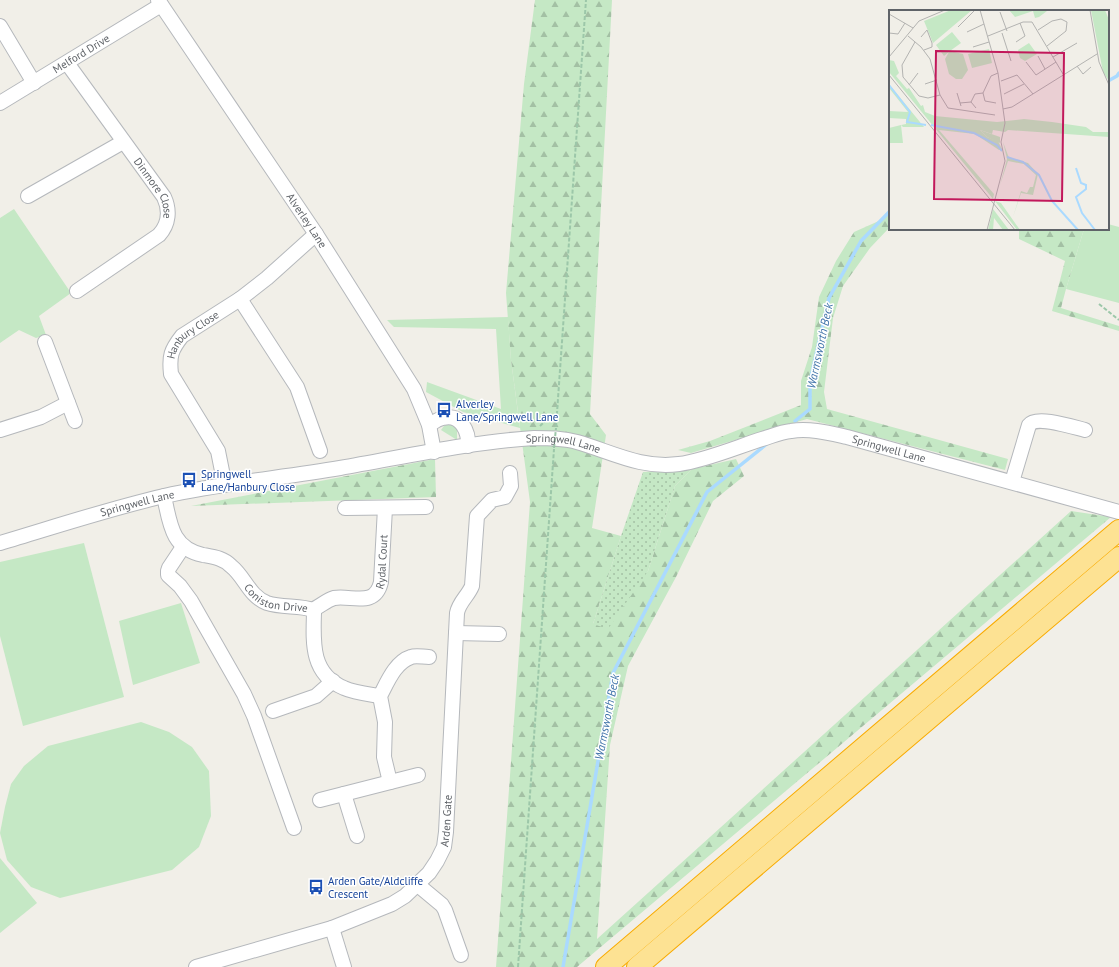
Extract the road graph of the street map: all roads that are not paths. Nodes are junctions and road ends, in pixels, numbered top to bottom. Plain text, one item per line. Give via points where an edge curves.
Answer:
1 (160, 2) edge
2 (0, 26) edge
3 (67, 63) junction
4 (34, 83) junction
5 (0, 102) edge
6 (123, 142) junction
7 (28, 196) dead end
8 (316, 234) junction
9 (77, 291) dead end
10 (240, 299) junction
11 (45, 342) dead end
12 (68, 403) junction
13 (75, 421) dead end
14 (429, 425) junction
15 (0, 430) edge
16 (1085, 430) dead end
17 (468, 446) junction
18 (320, 451) dead end
19 (434, 452) junction
20 (222, 471) dead end
21 (510, 473) dead end
22 (1012, 482) junction
23 (164, 496) junction
24 (426, 507) dead end
25 (345, 508) dead end
26 (385, 508) junction
27 (1119, 512) edge
28 (1117, 532) edge
29 (0, 543) edge
30 (183, 547) junction
31 (1119, 557) edge
32 (312, 610) junction
33 (456, 633) junction
34 (500, 634) dead end
35 (429, 657) dead end
36 (333, 681) junction
37 (380, 696) junction
38 (273, 711) dead end
39 (418, 775) dead end
40 (390, 782) junction
41 (344, 794) junction
42 (320, 800) dead end
43 (294, 828) dead end
44 (357, 836) dead end
45 (418, 885) junction
46 (332, 928) junction
47 (461, 955) dead end
48 (223, 963) edge
49 (196, 967) edge
50 (344, 967) edge
51 (606, 967) edge
52 (637, 967) edge

1 - 3 street, Melford Drive
1 - 8 street, Alverley Lane
2 - 4 street
3 - 4 street, Melford Drive
3 - 6 street, Dinmore Close
4 - 5 street, Melford Drive
6 - 7 street
6 - 9 street, Dinmore Close via 164,197 168,215 166,225 159,234
8 - 10 street, Hanbury Close
8 - 14 street, Alverley Lane via 414,389
10 - 18 street via 297,387
10 - 20 street, Hanbury Close via 182,336 175,344 170,362 171,374 218,451
11 - 12 street
12 - 13 street
12 - 15 street via 41,417
14 - 17 street via 444,417 457,419 465,428
14 - 19 street, Alverley Lane
16 - 22 street via 1045,421 1031,422
17 - 19 street, Springwell Lane
17 - 22 street, Springwell Lane via 551,438 578,442 647,464 678,464 778,433 805,430 847,437
19 - 23 street, Springwell Lane
21 - 33 street, Arden Gate via 511,486 505,497 492,500 476,516 473,579 470,590 458,608
22 - 27 street, Springwell Lane
23 - 29 street, Springwell Lane
23 - 30 street via 172,529
24 - 26 street
25 - 26 street
26 - 32 street, Rydal Court via 382,582 378,592 369,598 334,598
28 - 51 highway
30 - 32 street, Coniston Drive via 226,561 253,594 264,601 282,607
30 - 43 street via 169,568 168,575 191,601 244,694
31 - 52 highway
32 - 36 street, Coniston Drive via 314,651 322,670
33 - 34 street
33 - 45 street, Arden Gate via 444,847 437,861
35 - 37 street via 412,656 401,663
36 - 37 street, Coniston Drive via 352,691
36 - 38 street via 316,696
37 - 40 street via 385,722 384,757
39 - 40 street
40 - 41 street
41 - 42 street
41 - 44 street
45 - 46 street, Arden Gate via 392,904
45 - 47 street via 442,905
46 - 48 street, Arden Gate
46 - 50 street
48 - 49 street, Arden Gate

